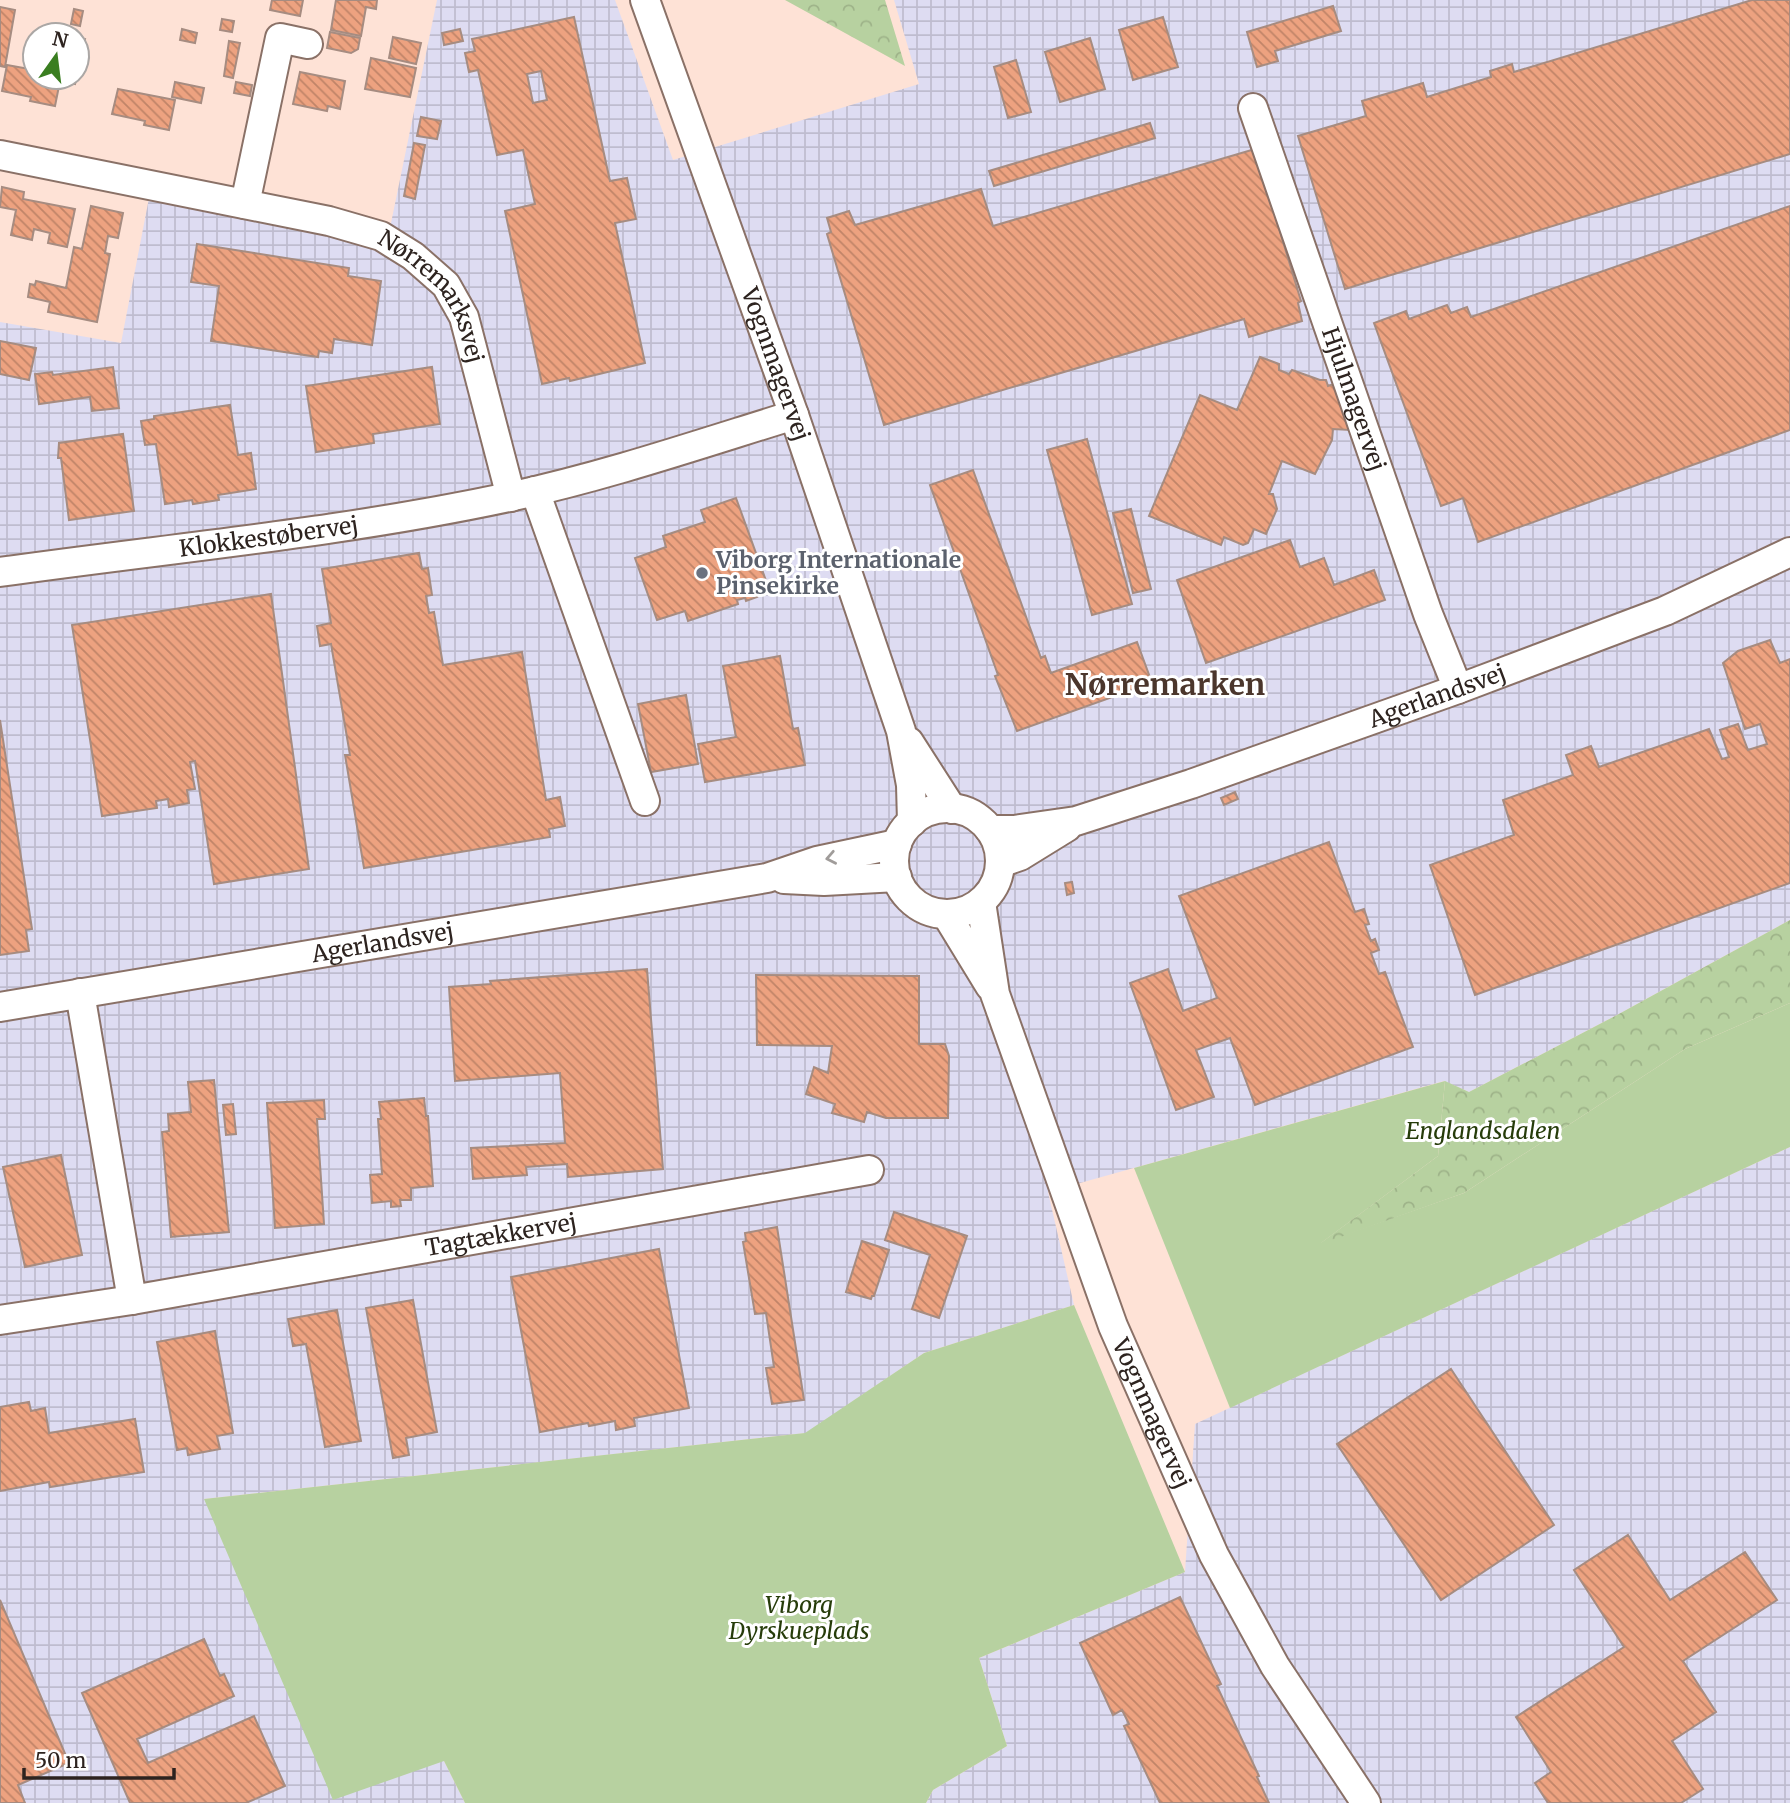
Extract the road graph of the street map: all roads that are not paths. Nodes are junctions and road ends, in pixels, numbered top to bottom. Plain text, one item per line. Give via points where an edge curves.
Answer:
1 (645, 0) edge
2 (308, 44) dead end
3 (1253, 108) dead end
4 (0, 155) edge
5 (245, 204) junction
6 (794, 415) junction
7 (523, 494) junction
8 (1790, 552) edge
9 (0, 572) edge
10 (1458, 690) junction
11 (901, 731) junction
12 (645, 802) dead end
13 (952, 808) junction
14 (1076, 821) junction
15 (989, 830) junction
16 (904, 833) junction
17 (1000, 863) junction
18 (897, 877) junction
19 (767, 878) junction
20 (981, 902) junction
21 (946, 914) junction
22 (80, 993) junction
23 (995, 994) junction
24 (0, 1007) edge
25 (869, 1170) dead end
26 (132, 1300) junction
27 (0, 1320) edge
28 (1366, 1803) edge

1 - 6 street, Vognmagervej
2 - 5 street via 280,38
3 - 10 street, Hjulmagervej
4 - 5 street, Nørremarksvej
5 - 7 street, Nørremarksvej via 381,236 446,285 464,317
6 - 7 street, Klokkestøbervej
6 - 11 street, Vognmagervej
7 - 9 street, Klokkestøbervej via 419,515
7 - 12 street
8 - 10 street, Agerlandsvej via 1665,611
10 - 14 street, Agerlandsvej
11 - 13 street, Vognmagervej
11 - 16 street, Vognmagervej via 911,785
13 - 15 street via 979,819
13 - 16 street via 924,814
14 - 15 street, Agerlandsvej
14 - 17 street, Agerlandsvej via 1020,856
15 - 17 street
16 - 18 street via 894,861
16 -> 19 street, Agerlandsvej
17 - 20 street via 996,883
18 - 19 street, Agerlandsvej
18 - 21 street via 916,905
19 - 22 street, Agerlandsvej
20 - 21 street
20 - 23 street, Vognmagervej
21 - 23 street, Vognmagervej
22 - 24 street, Agerlandsvej
22 - 26 street
23 - 28 street, Vognmagervej via 1113,1326 1214,1555 1275,1667
25 - 26 street, Tagtækkervej
26 - 27 street, Tagtækkervej

